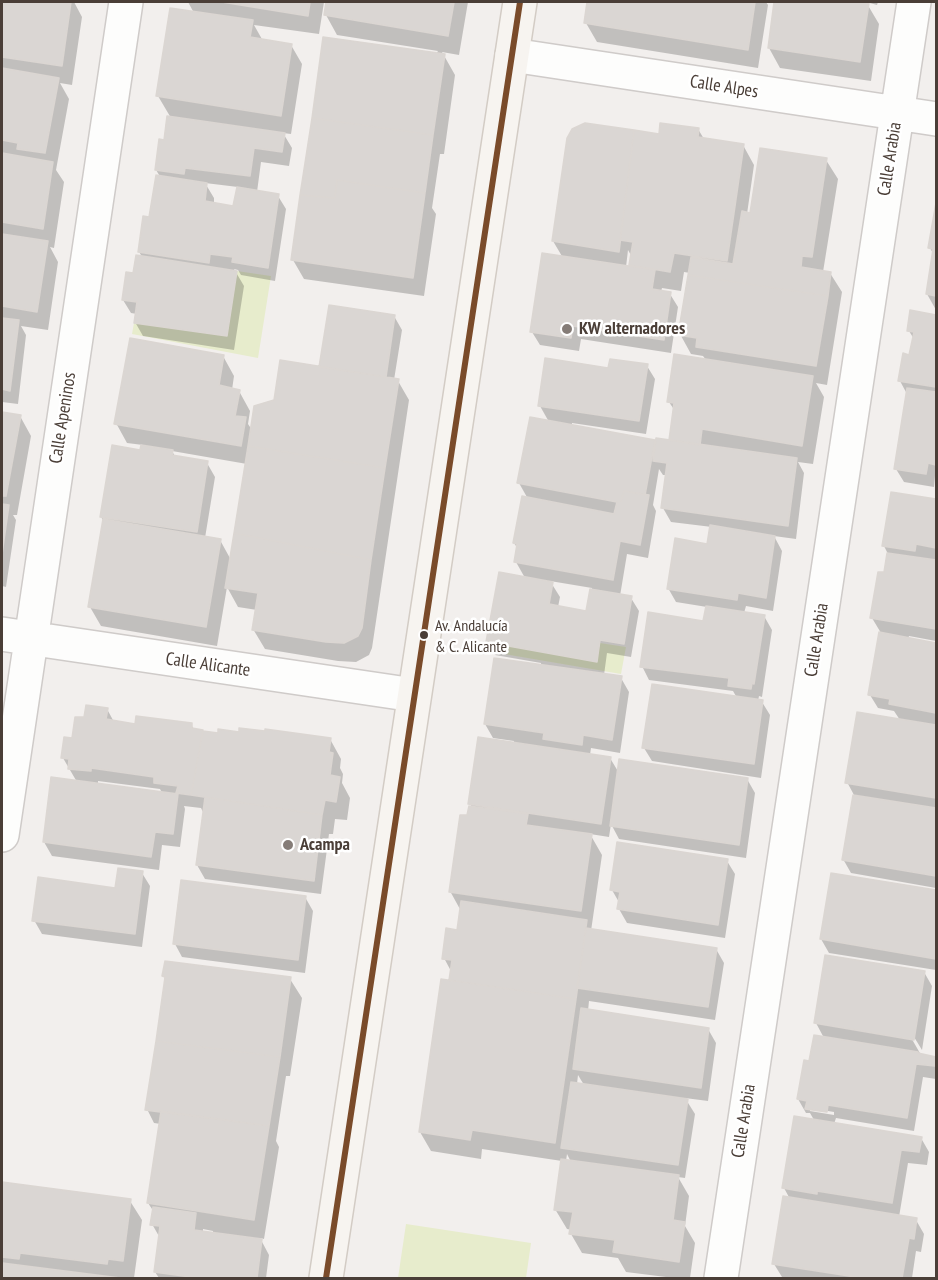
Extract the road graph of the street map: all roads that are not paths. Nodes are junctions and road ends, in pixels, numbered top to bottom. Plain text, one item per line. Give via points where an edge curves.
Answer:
1 (126, 2) edge
2 (520, 2) edge
3 (914, 2) edge
4 (512, 55) junction
5 (897, 113) junction
6 (936, 119) edge
7 (16, 637) edge
8 (414, 695) junction
9 (2, 835) edge
10 (326, 1278) edge
11 (721, 1278) edge

1 - 7 street, Calle Apeninos
2 - 4 street
3 - 5 street, Calle Arabia
4 - 5 street, Calle Alpes
4 - 8 street
5 - 6 street, Calle Alpes
5 - 11 street, Calle Arabia
7 - 8 street, Calle Alicante
7 - 9 street, Calle Apeninos
8 - 10 street

